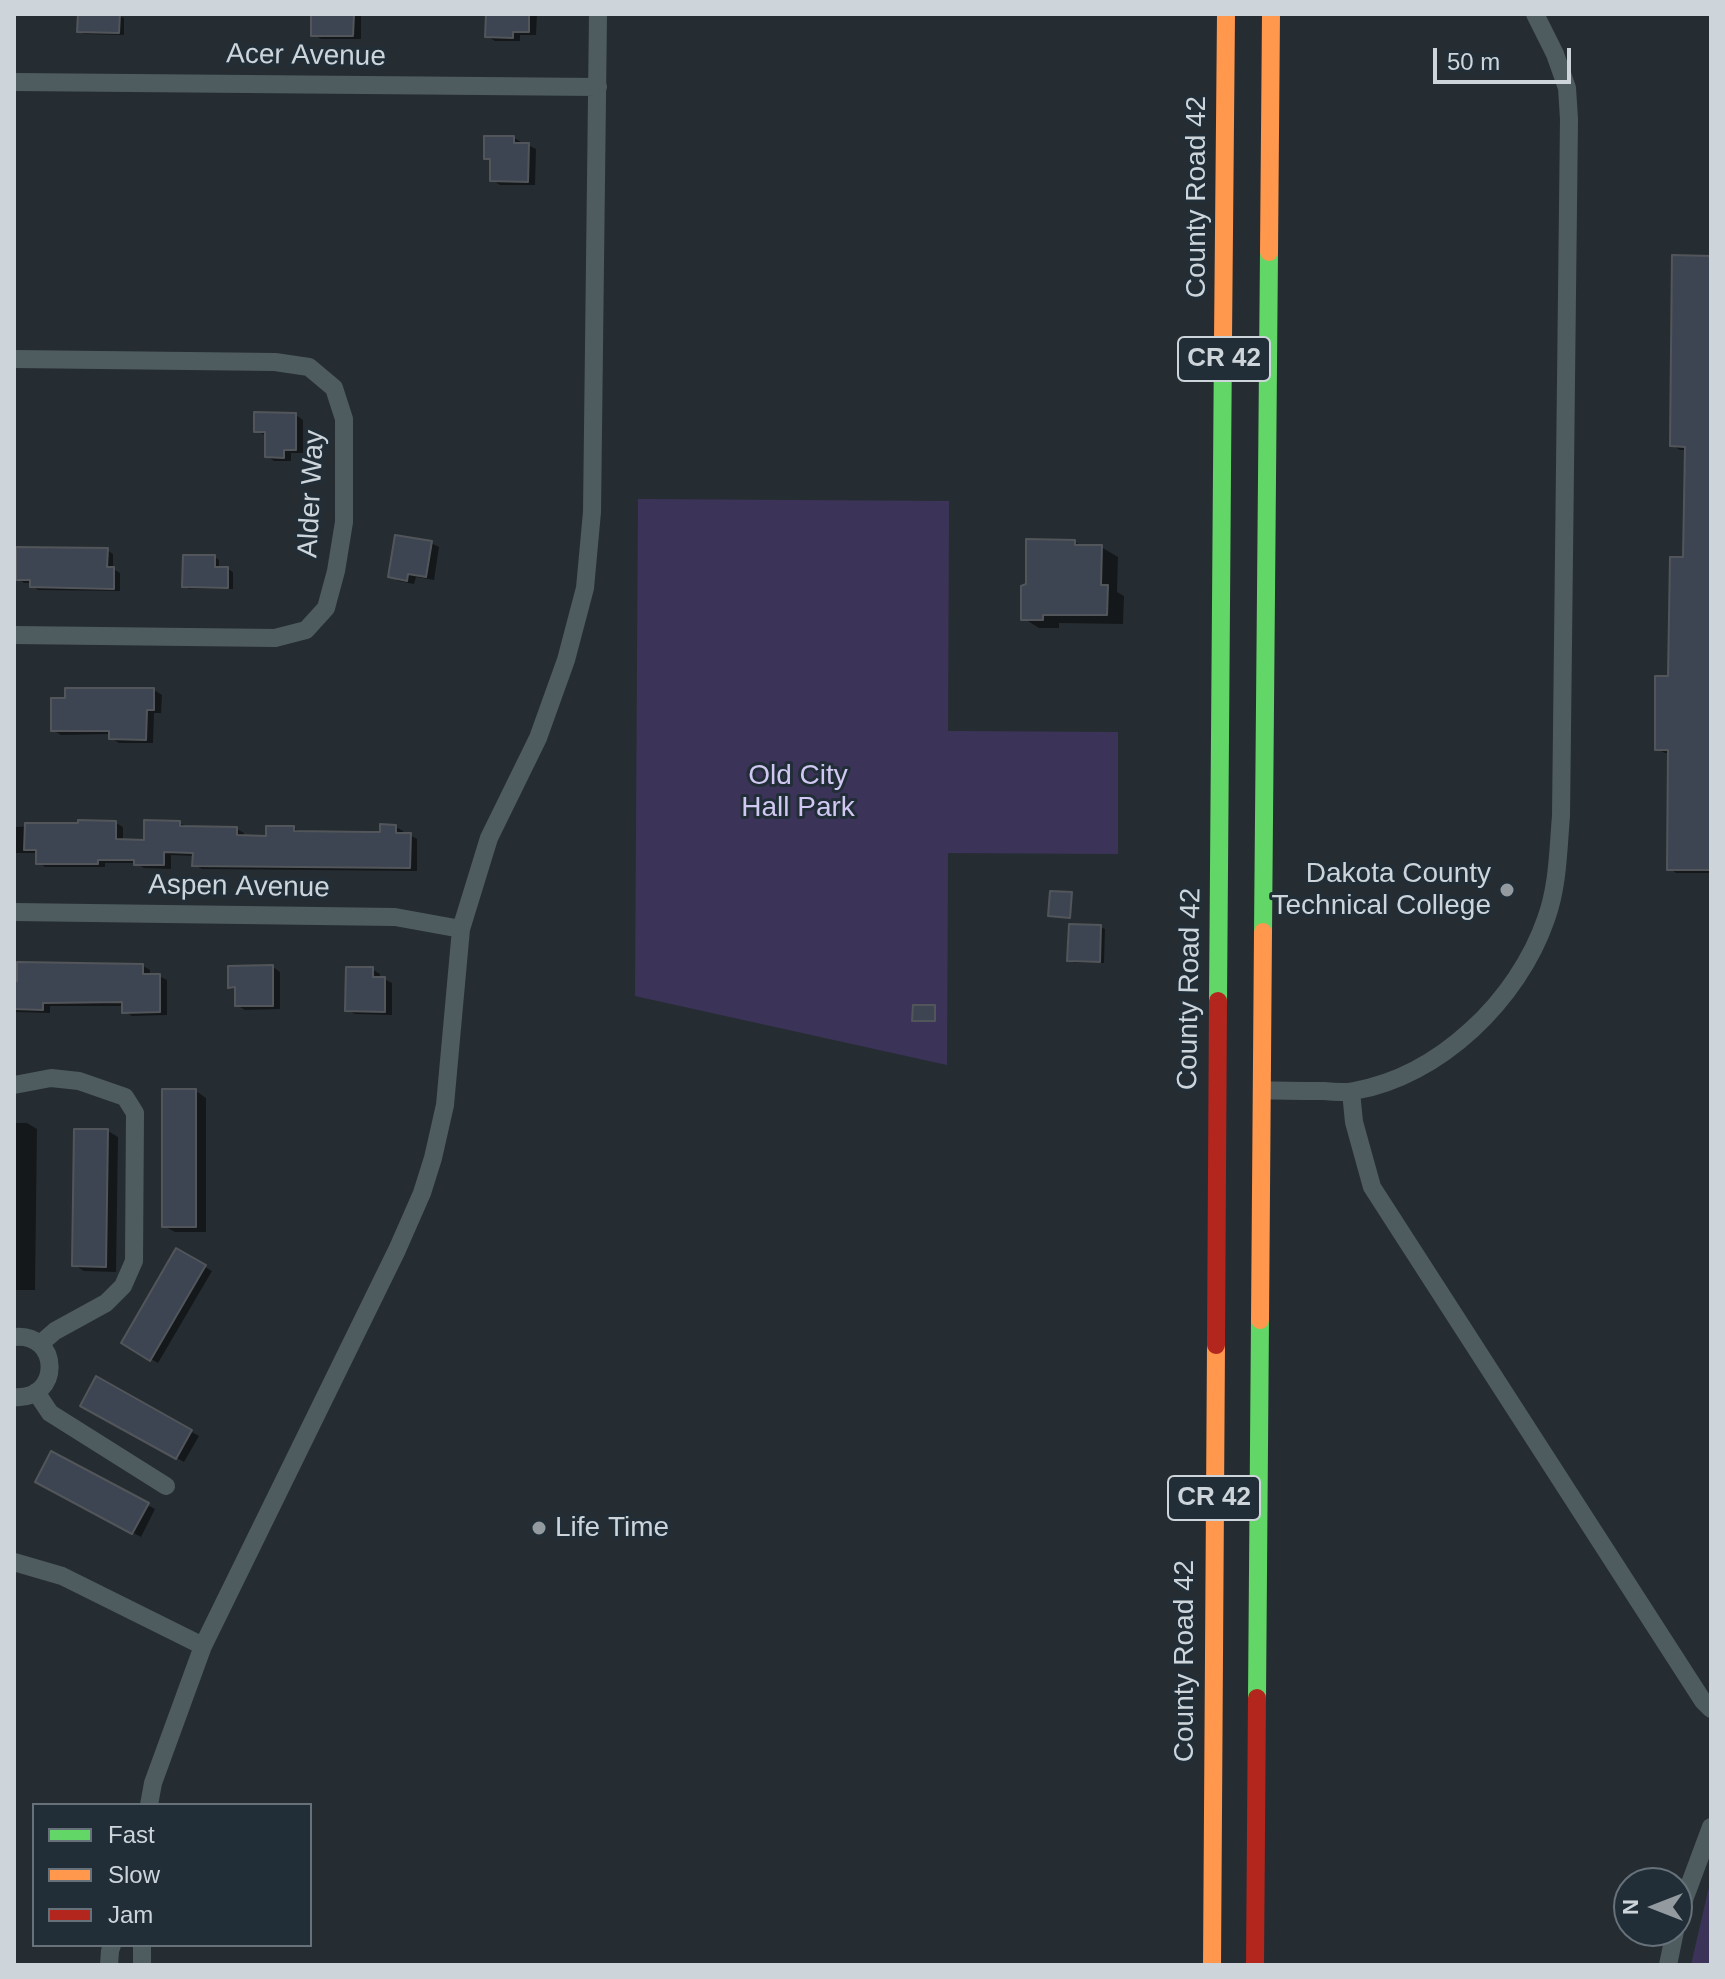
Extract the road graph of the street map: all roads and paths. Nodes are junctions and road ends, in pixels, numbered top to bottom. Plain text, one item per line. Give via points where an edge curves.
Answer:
1 (598, 14) edge
2 (1226, 14) edge
3 (1254, 14) edge
4 (1271, 14) edge
5 (1535, 14) edge
6 (14, 82) edge
7 (598, 87) junction
8 (1252, 107) dead end
9 (1252, 154) dead end
10 (1269, 312) junction
11 (14, 359) edge
12 (14, 635) edge
13 (1221, 669) junction
14 (1237, 745) dead end
15 (14, 912) edge
16 (461, 929) junction
17 (1244, 1076) dead end
18 (14, 1085) edge
19 (1262, 1090) junction
20 (1351, 1092) junction
21 (1217, 1101) junction
22 (1235, 1113) dead end
23 (14, 1337) edge
24 (40, 1344) junction
25 (1242, 1389) dead end
26 (36, 1392) junction
27 (14, 1397) edge
28 (166, 1486) dead end
29 (1259, 1495) junction
30 (14, 1562) edge
31 (203, 1646) junction
32 (1711, 1709) edge
33 (149, 1803) edge
34 (1711, 1827) edge
35 (1693, 1875) edge
36 (1212, 1965) edge
37 (1255, 1965) edge

1 - 7 street
2 - 13 highway, County Road 42 / CR 42
3 - 8 highway
4 - 10 highway, CR 42
5 - 20 street via 1567,88 1569,119 1561,816 1555,885 1529,959 1479,1022 1426,1065 1391,1082
6 - 7 street, Acer Avenue
7 - 16 street via 592,512 585,588 543,725 489,838
9 - 10 highway via 1257,239
10 - 19 highway, CR 42
11 - 12 street, Alder Way via 275,362 309,367 334,388 344,419 344,522 326,608 306,630 275,638
13 - 14 highway
13 - 21 highway, County Road 42 / CR 42
15 - 16 street, Aspen Avenue via 395,917
16 - 31 street via 445,1105 422,1193
17 - 19 highway via 1245,1084
18 - 24 street via 51,1078 79,1081 125,1097 135,1113 134,1261 123,1286 106,1303
19 - 20 street
19 - 29 highway, CR 42
20 - 32 street via 1372,1187
21 - 22 highway via 1230,1103
21 - 36 highway, County Road 42 / CR 42
23 - 24 street
24 - 26 street via 50,1369
25 - 29 highway via 1245,1437
26 - 27 street
26 - 28 street via 50,1413
29 - 37 highway, CR 42
30 - 31 street via 62,1576
31 - 33 street
34 - 35 street

